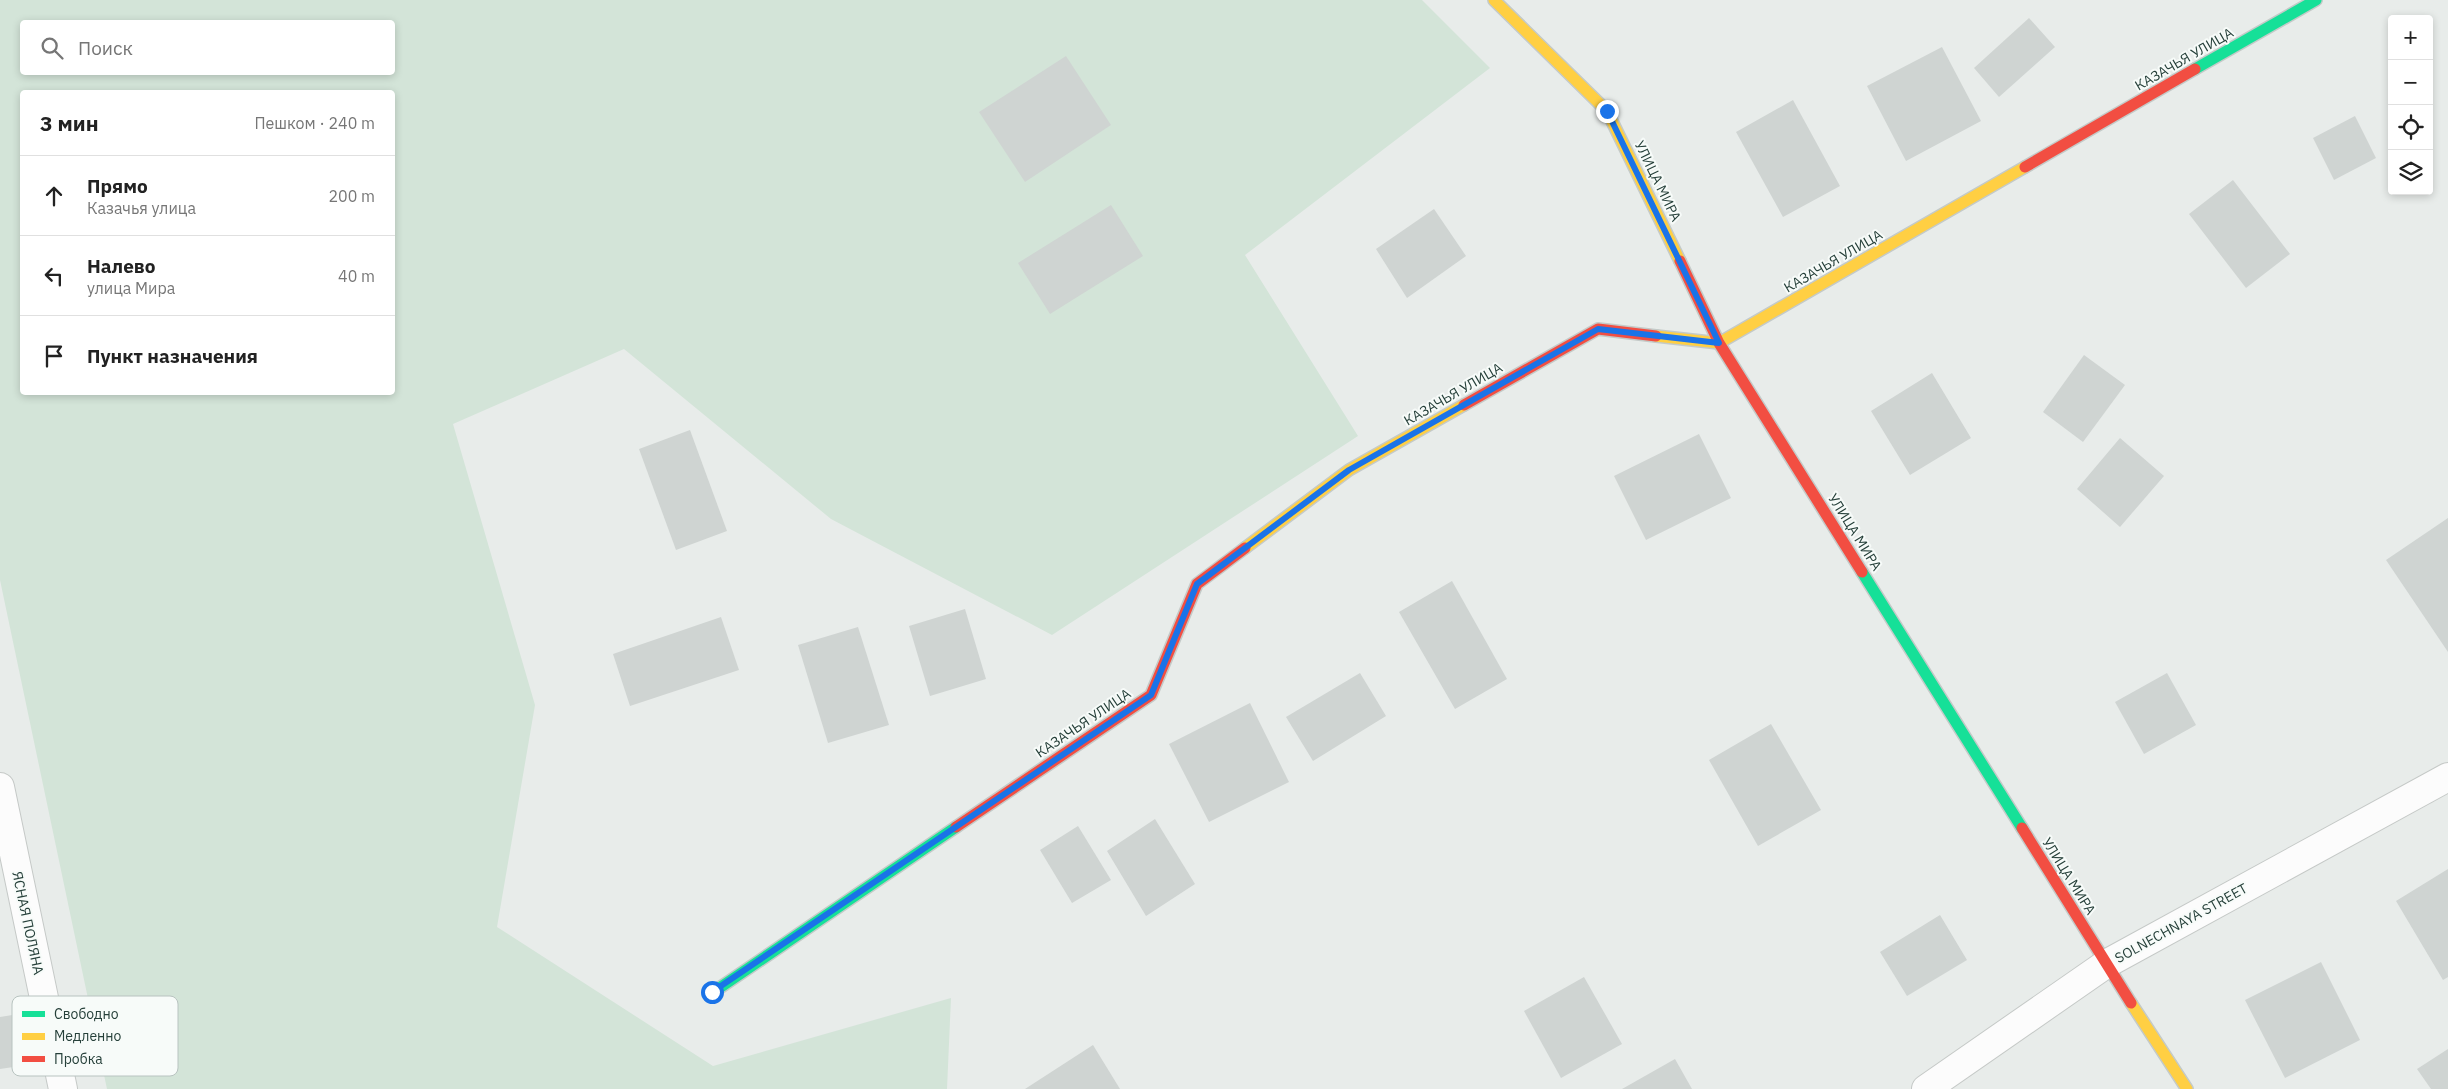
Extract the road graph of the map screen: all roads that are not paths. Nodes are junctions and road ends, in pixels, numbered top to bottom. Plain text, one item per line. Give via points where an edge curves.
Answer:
1 (1494, 0) edge
2 (2316, 0) edge
3 (1719, 343) junction
4 (2448, 777) edge
5 (0, 787) edge
6 (2106, 964) junction
7 (712, 992) dead end
8 (44, 996) edge
9 (60, 1076) edge
10 (63, 1089) edge
11 (1926, 1089) edge
12 (2188, 1089) edge

1 - 3 street, УЛИЦА МИРА via 1607,111
2 - 3 street, КАЗАЧЬЯ УЛИЦА
3 - 6 street, УЛИЦА МИРА
3 - 7 street, КАЗАЧЬЯ УЛИЦА via 1598,329 1349,470 1197,584 1151,695
4 - 6 street, SOLNECHNAYA STREET
5 - 8 street, ЯСНАЯ ПОЛЯНА
6 - 11 street, SOLNECHNAYA STREET
6 - 12 street, УЛИЦА МИРА
9 - 10 street, ЯСНАЯ ПОЛЯНА

